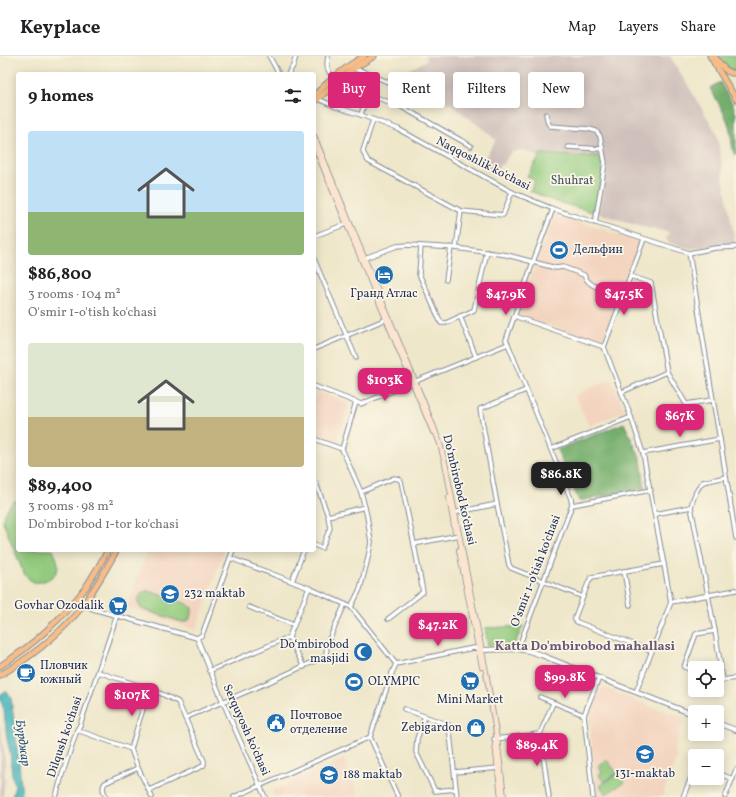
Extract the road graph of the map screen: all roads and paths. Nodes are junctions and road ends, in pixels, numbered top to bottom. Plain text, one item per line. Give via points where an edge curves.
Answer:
1 (269, 56) edge
2 (296, 56) edge
3 (328, 56) edge
4 (364, 56) edge
5 (374, 56) edge
6 (710, 56) edge
7 (714, 56) edge
8 (353, 69) junction
9 (278, 72) edge
10 (289, 72) edge
11 (329, 72) edge
12 (340, 72) edge
13 (736, 74) edge
14 (388, 82) edge
15 (328, 84) edge
16 (316, 97) edge
17 (316, 97) edge
18 (316, 98) edge
19 (736, 99) edge
20 (546, 114) dead end
21 (361, 115) junction
22 (373, 120) junction
23 (316, 141) edge
24 (472, 146) dead end
25 (568, 147) dead end
26 (602, 149) junction
27 (316, 150) edge
28 (512, 192) junction
29 (553, 209) junction
30 (461, 211) junction
31 (348, 223) junction
32 (595, 223) junction
33 (316, 235) edge
34 (644, 239) junction
35 (421, 246) junction
36 (736, 247) edge
37 (451, 248) junction
38 (456, 248) junction
39 (487, 252) junction
40 (689, 253) junction
41 (363, 259) junction
42 (535, 262) junction
43 (316, 264) edge
44 (630, 276) junction
45 (446, 280) dead end
46 (606, 291) dead end
47 (460, 316) junction
48 (514, 316) junction
49 (388, 319) junction
50 (346, 336) junction
51 (508, 344) junction
52 (604, 347) junction
53 (316, 348) edge
54 (476, 356) junction
55 (356, 358) dead end
56 (667, 372) junction
57 (414, 382) junction
58 (316, 387) edge
59 (526, 390) junction
60 (622, 392) junction
61 (712, 400) junction
62 (356, 402) junction
63 (631, 417) junction
64 (720, 439) junction
65 (316, 440) edge
66 (342, 449) junction
67 (551, 449) junction
68 (643, 453) junction
69 (726, 477) junction
70 (316, 483) edge
71 (651, 490) junction
72 (361, 492) junction
73 (497, 504) junction
74 (572, 505) junction
75 (365, 507) junction
76 (691, 508) junction
77 (453, 513) junction
78 (655, 514) junction
79 (328, 516) junction
80 (457, 535) junction
81 (736, 538) edge
82 (414, 544) junction
83 (316, 546) edge
84 (107, 552) edge
85 (116, 552) edge
86 (232, 552) edge
87 (303, 552) edge
88 (230, 558) junction
89 (664, 564) junction
90 (624, 571) junction
91 (91, 579) junction
92 (292, 581) junction
93 (98, 582) junction
94 (543, 582) junction
95 (309, 588) junction
96 (736, 590) edge
97 (708, 595) junction
98 (582, 597) junction
99 (671, 602) junction
100 (345, 604) junction
101 (83, 605) junction
102 (630, 605) dead end
103 (249, 607) dead end
104 (351, 607) junction
105 (117, 616) junction
106 (388, 619) dead end
107 (294, 625) junction
108 (715, 631) junction
109 (40, 636) junction
110 (289, 637) junction
111 (197, 638) junction
112 (46, 643) junction
113 (479, 649) junction
114 (518, 649) junction
115 (651, 651) junction
116 (720, 661) edge
117 (396, 664) junction
118 (0, 666) edge
119 (304, 667) junction
120 (688, 668) edge
121 (209, 671) junction
122 (98, 672) junction
123 (0, 675) edge
124 (598, 678) junction
125 (736, 678) edge
126 (724, 680) edge
127 (150, 689) junction
128 (636, 692) junction
129 (540, 697) dead end
130 (222, 702) junction
131 (554, 703) junction
132 (404, 709) dead end
133 (688, 711) edge
134 (584, 715) junction
135 (425, 716) junction
136 (185, 718) junction
137 (724, 726) edge
138 (77, 730) junction
139 (736, 730) edge
140 (540, 734) junction
141 (370, 737) junction
142 (496, 739) junction
143 (131, 749) junction
144 (138, 768) junction
145 (499, 768) junction
146 (736, 770) edge
147 (454, 772) junction
148 (724, 776) edge
149 (733, 779) junction
150 (688, 785) edge
151 (260, 786) junction
152 (456, 789) junction
153 (149, 790) junction
154 (56, 797) edge
155 (106, 797) edge
156 (152, 797) edge
157 (234, 797) edge
158 (265, 797) edge
159 (398, 797) edge
160 (457, 797) edge
161 (501, 797) edge
162 (504, 797) edge
163 (550, 797) edge
164 (593, 797) edge
165 (683, 797) edge
166 (725, 797) edge

1 - 9 street
2 - 10 street
3 - 11 street via 326,66
4 - 12 main road
5 - 8 main road
6 - 19 main road
7 - 13 main road via 728,72
8 - 14 street
8 - 17 main road
15 - 16 main road
18 - 21 street, Naqqoshlik ko'chasi
20 - 26 street via 550,126 596,131 600,136
21 - 22 street, Naqqoshlik ko'chasi
21 - 24 street via 367,94 400,106
22 - 28 street, Naqqoshlik ko'chasi via 398,129
22 - 30 street via 363,151 368,161
23 - 31 main road, Doʻmbirobod koʻchasi
25 - 26 street
26 - 32 street via 605,164
27 - 31 main road, Doʻmbirobod koʻchasi
28 - 29 street, Naqqoshlik ko'chasi
28 - 30 street via 503,216
29 - 32 street, Naqqoshlik ko'chasi
29 - 42 street
30 - 38 street
31 - 33 street
31 - 41 main road, Doʻmbirobod koʻchasi
32 - 34 street, Naqqoshlik ko'chasi
34 - 40 street, Naqqoshlik ko'chasi
34 - 44 street
35 - 37 street
35 - 41 street via 399,246
35 - 47 street via 419,274 441,324
36 - 40 street, Naqqoshlik ko'chasi
37 - 38 street
37 - 45 street
38 - 39 street
39 - 42 street
39 - 47 street via 474,310
40 - 61 street
41 - 49 main road, Doʻmbirobod koʻchasi
42 - 46 street via 577,272 584,275 589,284
42 - 48 street
43 - 50 street
44 - 52 street
44 - 56 street via 650,283
47 - 54 street
48 - 51 street via 506,340
48 - 52 street
49 - 50 street
49 - 57 main road, Doʻmbirobod koʻchasi
50 - 53 street
50 - 55 street
51 - 54 street
51 - 59 street, O'smir 1-o'tish ko'chasi
52 - 60 street
54 - 57 street
56 - 60 street
56 - 61 street via 686,404
57 - 62 street via 361,404
57 - 77 main road, Doʻmbirobod koʻchasi via 437,445
58 - 62 street
59 - 67 street, O'smir 1-o'tish ko'chasi
59 - 73 street via 480,409
60 - 63 street
61 - 64 street
62 - 66 street
63 - 67 street
63 - 68 street
64 - 68 street
64 - 69 street
65 - 66 street
66 - 72 street
67 - 74 street, O'smir 1-o'tish ko'chasi
68 - 71 street
69 - 76 street via 703,482
69 - 81 street
70 - 79 street
71 - 74 street
71 - 78 street
72 - 75 street
72 - 82 street via 394,478 400,480
73 - 77 street
73 - 94 street via 509,565
74 - 94 street, O'smir 1-o'tish ko'chasi
75 - 79 street
75 - 104 street via 370,548 360,589
76 - 78 street
76 - 97 street
77 - 80 main road, Doʻmbirobod koʻchasi
78 - 89 street
79 - 83 street via 330,528 322,548
80 - 82 street
80 - 113 main road, Doʻmbirobod koʻchasi
82 - 106 street via 423,592
84 - 91 main road
85 - 93 main road
86 - 88 street
87 - 92 street
88 - 92 street
88 - 111 street via 202,635
89 - 90 street
89 - 99 street
90 - 98 street via 592,577
90 - 102 street
91 - 93 main road
91 - 109 main road via 70,606
92 - 95 street
93 - 101 main road
94 - 98 street
94 - 114 street, O'smir 1-o'tish ko'chasi
95 - 100 street
95 - 107 street
96 - 97 street
97 - 99 street
97 - 108 street
98 - 115 street via 576,621
99 - 115 street
100 - 104 street
100 - 119 street via 328,644 326,656
101 - 105 street
101 - 112 main road
103 - 107 street
104 - 117 street
105 - 111 street
105 - 122 street, Dilqush ko'chasi
107 - 110 street
108 - 116 street
108 - 120 street via 696,634 684,667
109 - 112 main road
109 - 118 main road
110 - 119 street
110 - 121 street
111 - 121 street, Serquyosh ko'chasi
112 - 123 main road
113 - 114 street
113 - 117 street
113 - 142 main road, Doʻmbirobod koʻchasi
114 - 124 street via 540,654
115 - 128 street
117 - 141 street
119 - 130 street
121 - 130 street, Serquyosh ko'chasi
122 - 127 street
122 - 138 street, Dilqush ko'chasi
124 - 128 street
124 - 134 street
125 - 126 street
127 - 136 street via 178,702
127 - 143 street
128 - 133 street
129 - 131 street
130 - 136 street
130 - 151 street, Serquyosh ko'chasi
131 - 134 street
131 - 140 street
132 - 135 street
134 - 164 street
135 - 147 street via 449,725
135 - 152 street via 417,739 416,752 435,791
136 - 153 street via 204,764
137 - 139 street
138 - 143 street
138 - 154 street, Dilqush ko'chasi
140 - 142 street
140 - 163 street
141 - 151 street
141 - 159 street
142 - 145 main road, Doʻmbirobod koʻchasi
143 - 144 street
144 - 153 street
144 - 155 street via 105,783 102,789
145 - 147 street
145 - 161 main road, Doʻmbirobod koʻchasi
145 - 162 main road, Doʻmbirobod koʻchasi
146 - 149 street
147 - 152 street
148 - 149 street
149 - 166 street
150 - 165 street
151 - 157 street
151 - 158 street, Serquyosh ko'chasi
152 - 160 street
153 - 156 street

